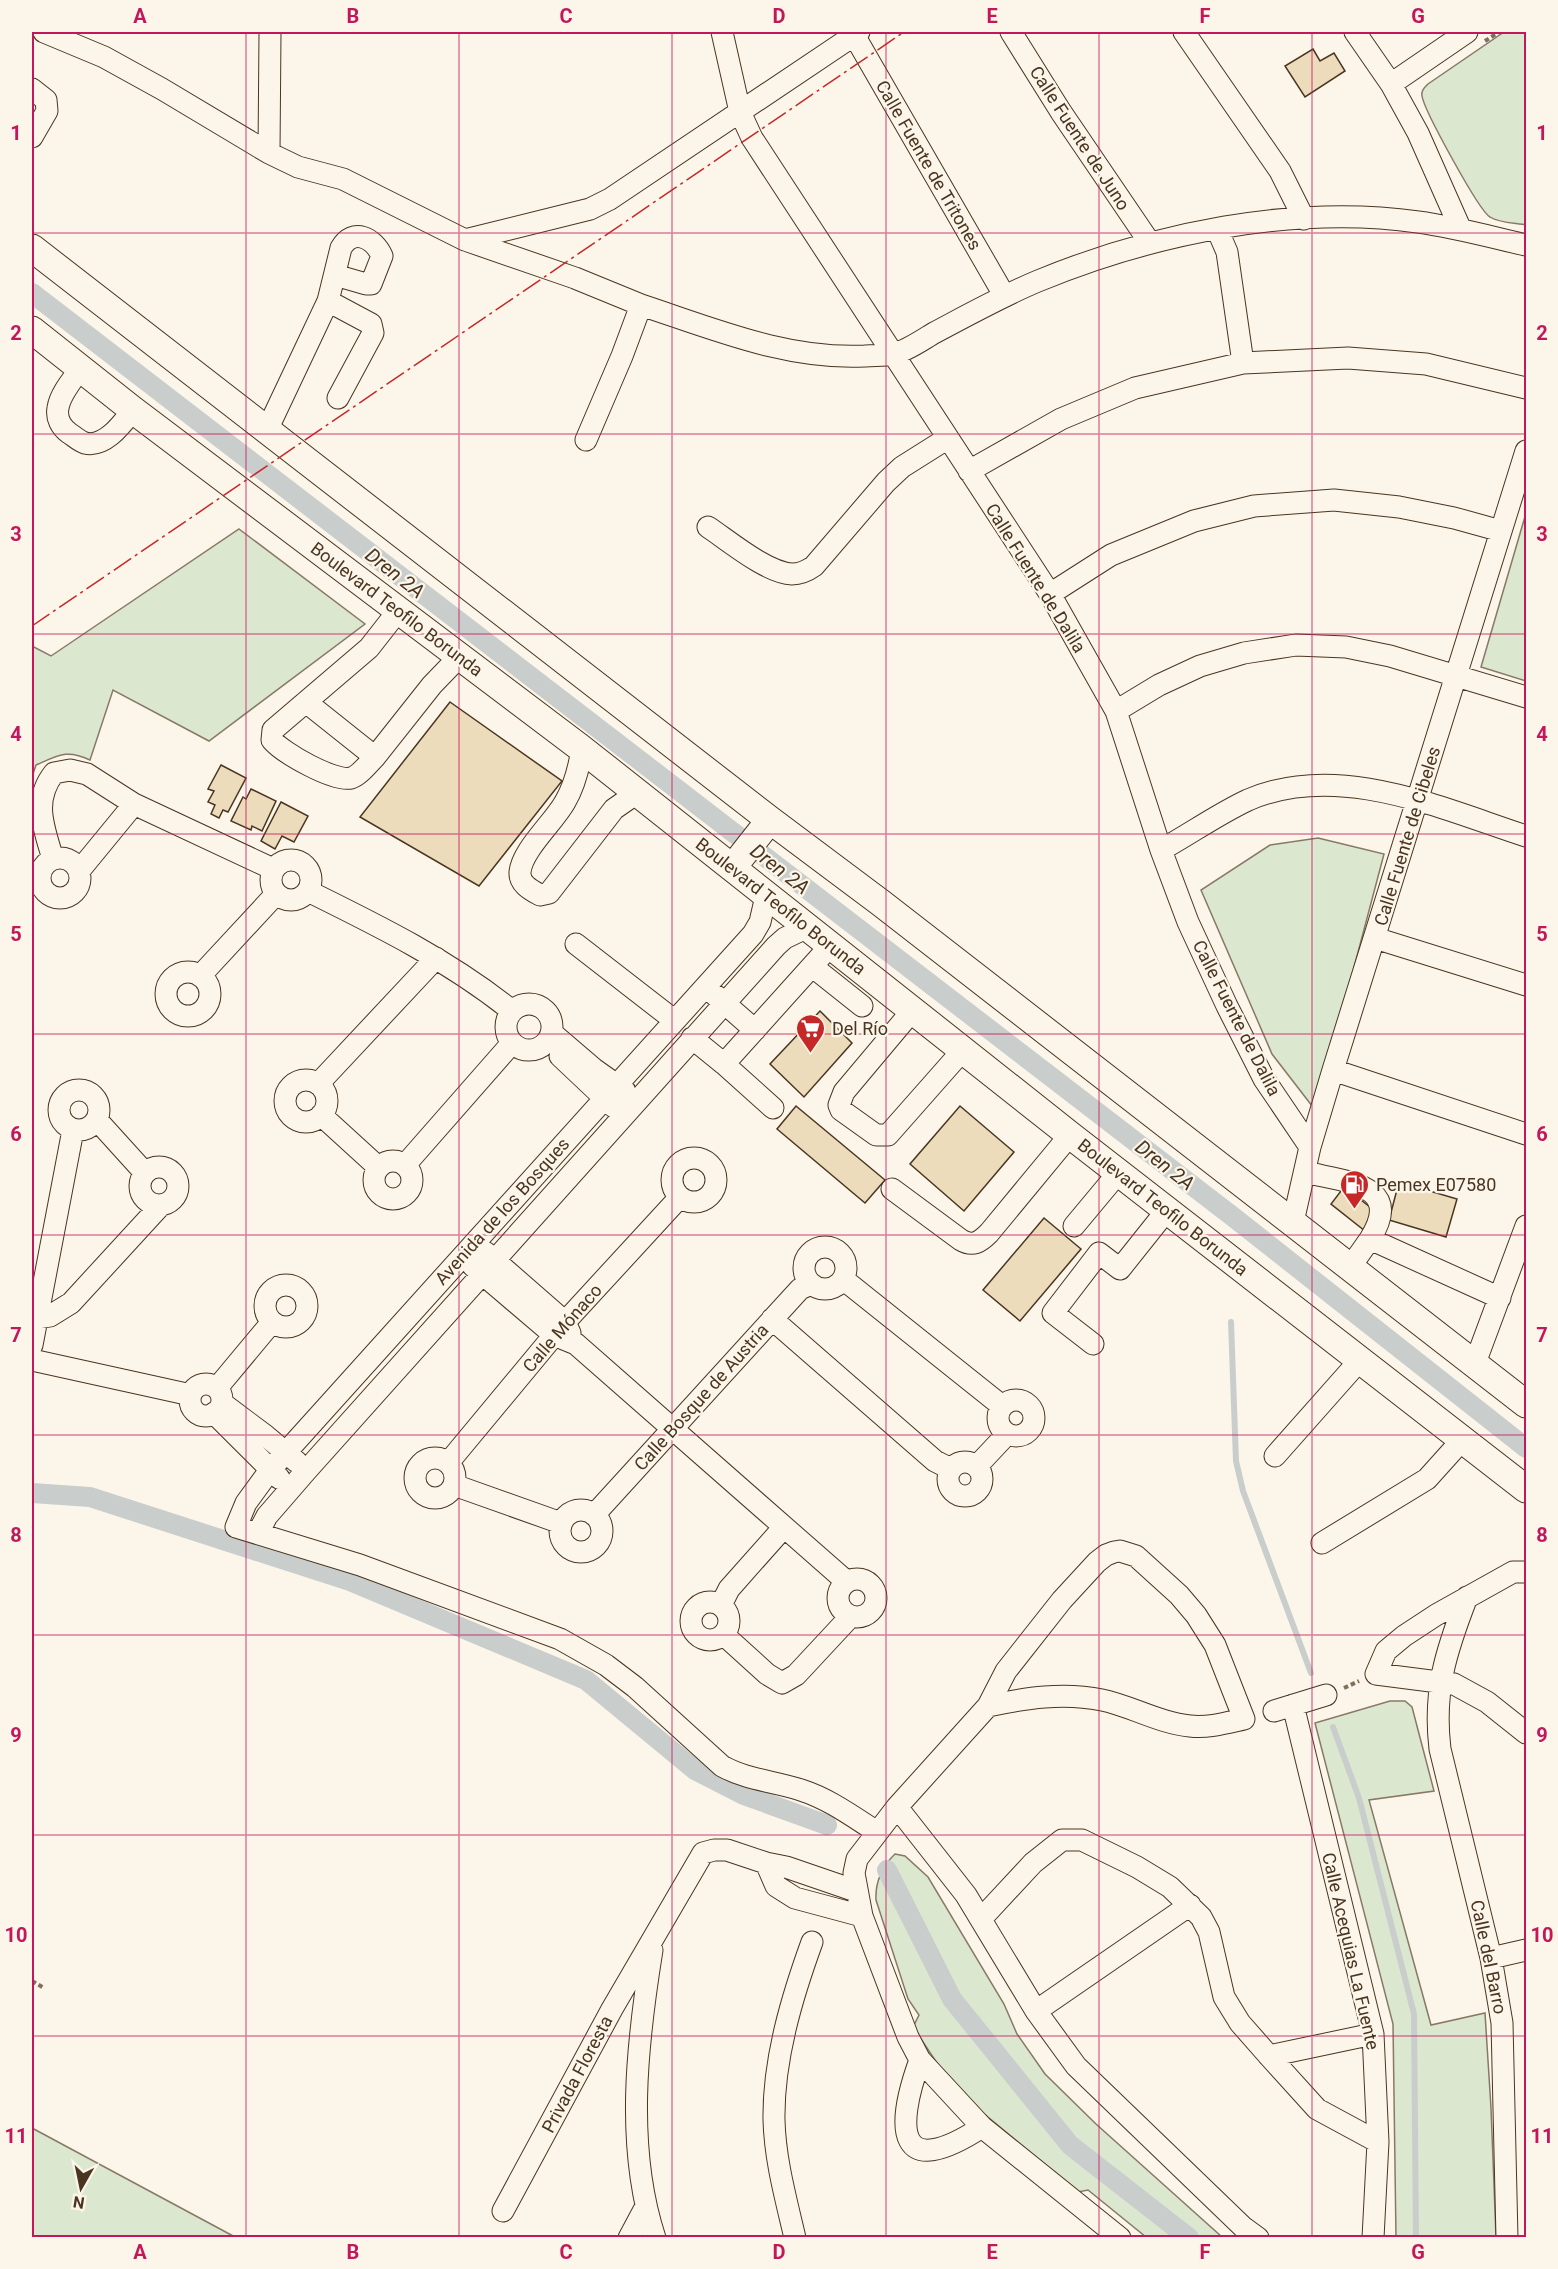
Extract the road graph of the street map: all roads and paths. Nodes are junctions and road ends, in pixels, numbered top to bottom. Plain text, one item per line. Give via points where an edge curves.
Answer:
1 (44, 32) edge
2 (270, 32) edge
3 (722, 32) edge
4 (1011, 32) edge
5 (1184, 32) edge
6 (1355, 32) edge
7 (1467, 32) edge
8 (856, 33) edge
9 (1391, 84) junction
10 (32, 89) edge
11 (740, 112) junction
12 (32, 136) edge
13 (269, 153) junction
14 (1304, 219) junction
15 (1217, 229) junction
16 (1461, 230) junction
17 (465, 240) junction
18 (1150, 243) junction
19 (1527, 245) edge
20 (32, 248) edge
21 (335, 275) dead end
22 (1004, 295) junction
23 (328, 301) junction
24 (641, 304) junction
25 (32, 330) edge
26 (894, 354) junction
27 (1244, 363) junction
28 (81, 368) junction
29 (1527, 388) edge
30 (338, 398) dead end
31 (133, 410) junction
32 (267, 430) junction
33 (948, 438) junction
34 (586, 440) dead end
35 (1527, 451) edge
36 (969, 471) junction
37 (708, 527) dead end
38 (1501, 531) junction
39 (1050, 594) junction
40 (398, 612) junction
41 (460, 656) junction
42 (1456, 676) junction
43 (1527, 697) edge
44 (306, 702) junction
45 (1116, 711) junction
46 (582, 749) junction
47 (375, 757) junction
48 (637, 793) junction
49 (1417, 801) junction
50 (134, 804) junction
51 (765, 826) junction
52 (1527, 836) edge
53 (1161, 850) junction
54 (53, 859) junction
55 (737, 862) junction
56 (273, 869) junction
57 (79, 871) junction
58 (308, 891) junction
59 (276, 894) junction
60 (766, 896) junction
61 (808, 927) junction
62 (1375, 938) junction
63 (576, 944) dead end
64 (831, 945) junction
65 (436, 958) junction
66 (813, 967) junction
67 (860, 969) junction
68 (200, 976) dead end
69 (705, 985) junction
70 (1527, 985) edge
71 (843, 991) junction
72 (724, 1002) junction
73 (862, 1006) dead end
74 (512, 1011) junction
75 (912, 1011) junction
76 (674, 1020) junction
77 (755, 1030) junction
78 (550, 1038) junction
79 (693, 1038) junction
80 (512, 1043) junction
81 (963, 1050) junction
82 (724, 1064) junction
83 (1333, 1070) junction
84 (318, 1084) junction
85 (609, 1091) junction
86 (631, 1108) junction
87 (772, 1108) dead end
88 (321, 1115) junction
89 (97, 1120) junction
90 (73, 1130) junction
91 (1527, 1134) edge
92 (1070, 1136) junction
93 (1310, 1147) junction
94 (405, 1165) junction
95 (378, 1167) junction
96 (1119, 1172) junction
97 (1305, 1172) junction
98 (145, 1173) junction
99 (892, 1189) dead end
100 (680, 1197) dead end
101 (161, 1205) junction
102 (1167, 1210) junction
103 (1293, 1222) junction
104 (1074, 1226) dead end
105 (1527, 1226) edge
106 (1370, 1239) junction
107 (468, 1249) junction
108 (1351, 1266) junction
109 (489, 1268) junction
110 (843, 1278) junction
111 (811, 1284) junction
112 (1500, 1298) junction
113 (37, 1318) junction
114 (772, 1319) junction
115 (272, 1322) dead end
116 (559, 1328) junction
117 (1093, 1344) dead end
118 (32, 1345) edge
119 (32, 1360) edge
120 (1360, 1360) junction
121 (1475, 1363) junction
122 (218, 1401) junction
123 (1527, 1404) edge
124 (1002, 1406) junction
125 (672, 1428) junction
126 (1007, 1434) junction
127 (1463, 1439) junction
128 (286, 1452) junction
129 (1275, 1456) dead end
130 (448, 1463) junction
131 (977, 1466) junction
132 (951, 1469) junction
133 (270, 1470) junction
134 (306, 1471) junction
135 (454, 1485) junction
136 (290, 1489) junction
137 (1527, 1489) edge
138 (594, 1515) junction
139 (561, 1523) junction
140 (784, 1527) junction
141 (258, 1533) junction
142 (1323, 1543) dead end
143 (1527, 1572) edge
144 (847, 1582) junction
145 (1467, 1597) junction
146 (721, 1605) junction
147 (850, 1617) junction
148 (724, 1635) junction
149 (1440, 1681) junction
150 (1326, 1695) dead end
151 (988, 1706) junction
152 (1527, 1733) edge
153 (897, 1807) junction
154 (877, 1832) junction
155 (766, 1863) junction
156 (856, 1891) junction
157 (1190, 1905) junction
158 (862, 1916) junction
159 (981, 1918) junction
160 (654, 1938) junction
161 (812, 1942) dead end
162 (1527, 1950) edge
163 (1491, 1958) junction
164 (32, 1982) edge
165 (44, 1988) dead end
166 (1036, 2011) junction
167 (1373, 2034) junction
168 (1269, 2056) junction
169 (920, 2060) junction
170 (982, 2127) junction
171 (1378, 2142) junction
172 (645, 2208) junction
173 (503, 2211) dead end
174 (629, 2238) edge
175 (654, 2238) edge
176 (795, 2238) edge
177 (1120, 2238) edge
178 (1258, 2238) edge
179 (1373, 2238) edge
180 (1507, 2238) edge

1 - 13 street via 123,68
2 - 13 street
3 - 11 street, Calle Fuente de Dalila
4 - 18 street, Calle Fuente de Juno
5 - 14 street via 1280,171
6 - 9 street
7 - 9 street
8 - 11 street
8 - 22 street, Calle Fuente de Tritones
9 - 16 street via 1418,133
10 - 12 street via 46,100 47,111
11 - 17 street via 610,200 590,209
11 - 26 street, Calle Fuente de Dalila via 766,162
13 - 17 street via 298,167 343,179
14 - 15 street
14 - 16 street via 1417,221
15 - 18 street
15 - 27 street via 1227,252
16 - 19 street
17 - 24 street
18 - 22 street via 1067,269
20 - 32 main road
21 - 23 street
22 - 26 street
23 - 30 street via 374,328
23 - 32 street
24 - 26 street via 754,343 797,352 839,357
24 - 34 street
25 - 28 main road, Boulevard Teofilo Borunda
26 - 33 street, Calle Fuente de Dalila
27 - 29 street via 1348,358 1426,364
27 - 36 street via 1135,388 1061,419
28 - 31 main road, Boulevard Teofilo Borunda
28 - 31 street via 58,408 63,428 82,442 99,442
31 - 40 main road, Boulevard Teofilo Borunda
32 - 51 main road
33 - 36 street, Calle Fuente de Dalila
33 - 37 street via 902,467 814,566 804,572 783,573
35 - 38 street, Calle Fuente de Cibeles
36 - 39 street, Calle Fuente de Dalila
38 - 39 street via 1399,507 1334,500 1254,506 1194,521 1111,555
38 - 42 street, Calle Fuente de Cibeles
39 - 45 street, Calle Fuente de Dalila
40 - 41 main road, Boulevard Teofilo Borunda
40 - 44 street via 376,642
41 - 46 main road, Boulevard Teofilo Borunda
41 - 47 street
42 - 43 street
42 - 45 street via 1346,646 1296,645 1244,653 1200,666
42 - 49 street, Calle Fuente de Cibeles
44 - 47 street
44 - 47 street via 273,730 272,740 277,746 319,771 347,778 353,778
45 - 53 street, Calle Fuente de Dalila
46 - 48 main road, Boulevard Teofilo Borunda
46 - 48 street via 579,771 565,802 524,860 520,873 522,883 530,890 540,895 549,892 614,809
48 - 55 main road, Boulevard Teofilo Borunda
49 - 52 street
49 - 53 street via 1334,784 1292,787 1249,800
49 - 62 street, Calle Fuente de Cibeles
50 - 54 street via 87,774 70,770 54,773 45,784 41,801 43,826
50 - 56 street
50 - 57 street
51 - 55 main road
51 - 103 main road via 881,903
53 - 93 street, Calle Fuente de Dalila via 1188,922 1227,1006 1264,1079
54 - 57 street via 69,860
54 - 57 street via 40,875 48,895 70,896 80,885
55 - 60 main road, Boulevard Teofilo Borunda
56 - 58 street via 286,860 301,862 311,877
56 - 59 street via 270,883
58 - 59 street via 294,900
58 - 65 street
59 - 68 street
60 - 61 main road, Boulevard Teofilo Borunda
60 - 69 street, Avenida de los Bosques via 753,933
61 - 64 main road, Boulevard Teofilo Borunda
61 - 72 street, Avenida de los Bosques via 776,946
62 - 70 street
62 - 83 street, Calle Fuente de Cibeles
63 - 76 street
64 - 66 street
64 - 67 main road, Boulevard Teofilo Borunda
65 - 74 street via 486,989
65 - 84 street
66 - 71 street
66 - 77 street
67 - 71 street
67 - 75 main road, Boulevard Teofilo Borunda
69 - 72 street
69 - 76 street, Avenida de los Bosques
71 - 73 street
72 - 77 street
72 - 79 street, Avenida de los Bosques
74 - 78 street via 525,1004 541,1006 551,1017
74 - 80 street via 506,1024
75 - 81 main road, Boulevard Teofilo Borunda
75 - 81 street via 844,1092 838,1105 841,1110 876,1135 888,1135
76 - 85 street, Avenida de los Bosques
77 - 82 street
78 - 80 street via 536,1050 523,1050
78 - 85 street
78 - 85 street via 594,1070
79 - 82 street
79 - 86 street, Avenida de los Bosques
80 - 94 street
81 - 92 main road, Boulevard Teofilo Borunda
82 - 87 street
83 - 91 street
83 - 93 street, Calle Fuente de Cibeles
84 - 88 street via 327,1099
84 - 88 street via 304,1080 291,1086 286,1107 301,1121 309,1122
85 - 86 street
85 - 107 street, Avenida de los Bosques
86 - 109 street, Avenida de los Bosques
88 - 95 street
89 - 90 street via 87,1130
89 - 90 street via 100,1107 94,1095 81,1090 68,1093 58,1109 63,1122
89 - 98 street
90 - 113 street
92 - 96 main road, Boulevard Teofilo Borunda
92 - 99 street via 976,1244 961,1240
93 - 97 street, Calle Fuente de Cibeles
94 - 95 street via 394,1160
94 - 95 street via 412,1176 410,1190 392,1199 375,1187
96 - 102 main road, Boulevard Teofilo Borunda
96 - 104 street
97 - 103 street, Calle Fuente de Cibeles
97 - 106 street via 1361,1186 1375,1194 1380,1201 1380,1221
98 - 101 street via 140,1183 142,1194
98 - 101 street via 161,1168 176,1178 176,1195
100 - 116 street, Calle Mónaco
101 - 113 street via 71,1303 50,1316
102 - 117 street via 1120,1269 1099,1253 1053,1313
102 - 120 main road, Boulevard Teofilo Borunda
103 - 108 main road
105 - 112 street
106 - 108 street
106 - 112 street
107 - 109 street
107 - 128 street, Avenida de los Bosques
108 - 121 main road
109 - 116 street
109 - 134 street, Avenida de los Bosques
110 - 111 street via 840,1284 826,1289
110 - 111 street via 844,1258 833,1248 821,1247 805,1260 804,1274
110 - 124 street
111 - 114 street, Calle Bosque de Austria via 800,1289
112 - 121 street
113 - 118 street
114 - 125 street, Calle Bosque de Austria
114 - 132 street via 935,1461
115 - 122 street
116 - 125 street
116 - 130 street, Calle Mónaco
119 - 122 street via 190,1395 197,1386 212,1385
120 - 127 main road, Boulevard Teofilo Borunda
120 - 129 street
121 - 123 main road
122 - 128 street
122 - 133 street
124 - 126 street via 998,1421
124 - 126 street via 1012,1400 1024,1401 1035,1415 1029,1431 1018,1436
125 - 138 street, Calle Bosque de Austria
125 - 140 street
126 - 131 street
127 - 137 main road, Boulevard Teofilo Borunda
127 - 142 street via 1427,1479
128 - 133 street, Avenida de los Bosques
128 - 134 street
130 - 135 street via 455,1473
130 - 135 street via 435,1458 428,1460 417,1470 416,1484 425,1495 439,1498 446,1496
131 - 132 street via 960,1462
131 - 132 street via 982,1482 977,1491 967,1496 952,1490 948,1479
133 - 136 street
133 - 141 street, Avenida de los Bosques via 246,1503 236,1527
134 - 136 street, Avenida de los Bosques
135 - 139 street
136 - 141 street, Avenida de los Bosques
138 - 139 street via 580,1509 572,1511
138 - 139 street via 602,1527 600,1541 582,1552 564,1543 559,1530
140 - 144 street
140 - 146 street via 729,1589
141 - 154 street via 360,1565 560,1639 635,1687 722,1766 737,1774 825,1798
143 - 145 street via 1513,1572
144 - 147 street via 837,1600
144 - 147 street via 865,1581 876,1600 864,1616
145 - 149 street, Calle del Barro
145 - 149 street via 1386,1651 1376,1674
146 - 148 street via 730,1619
146 - 148 street via 708,1602 696,1607 692,1626 705,1640
147 - 148 street via 796,1675 782,1683
149 - 152 street via 1468,1691
149 - 163 street, Calle del Barro via 1440,1749
150 - 167 street, Calle Acequias La Fuente via 1283,1708
151 - 151 street via 1006,1671 1062,1600 1106,1555 1120,1551 1136,1556 1150,1567 1196,1615 1215,1645 1244,1719 1190,1726 1102,1700 1072,1697 1031,1697
151 - 153 street
153 - 154 street
153 - 159 street
154 - 156 street via 857,1859
155 - 156 street, Privada Floresta
155 - 158 street via 776,1886 795,1898
155 - 160 street, Privada Floresta via 727,1850 703,1853
156 - 158 street
157 - 159 street via 1137,1867 1094,1845 1070,1839 1053,1845
157 - 166 street
157 - 168 street via 1209,1932 1224,1998
158 - 169 street
159 - 166 street
160 - 172 street, Privada Floresta via 642,2011 637,2098
160 - 173 street, Privada Floresta
161 - 176 street via 783,2040 774,2121 781,2180
162 - 163 street
163 - 180 street, Calle del Barro via 1502,2023
164 - 165 path
166 - 178 street via 1076,2066
167 - 168 street
167 - 171 street, Calle Acequias La Fuente
168 - 171 street via 1317,2109
169 - 170 street
169 - 170 street via 904,2124 912,2146 919,2151 931,2150 965,2138
170 - 177 street
171 - 179 street, Calle Acequias La Fuente
172 - 174 street
172 - 175 street, Privada Floresta

